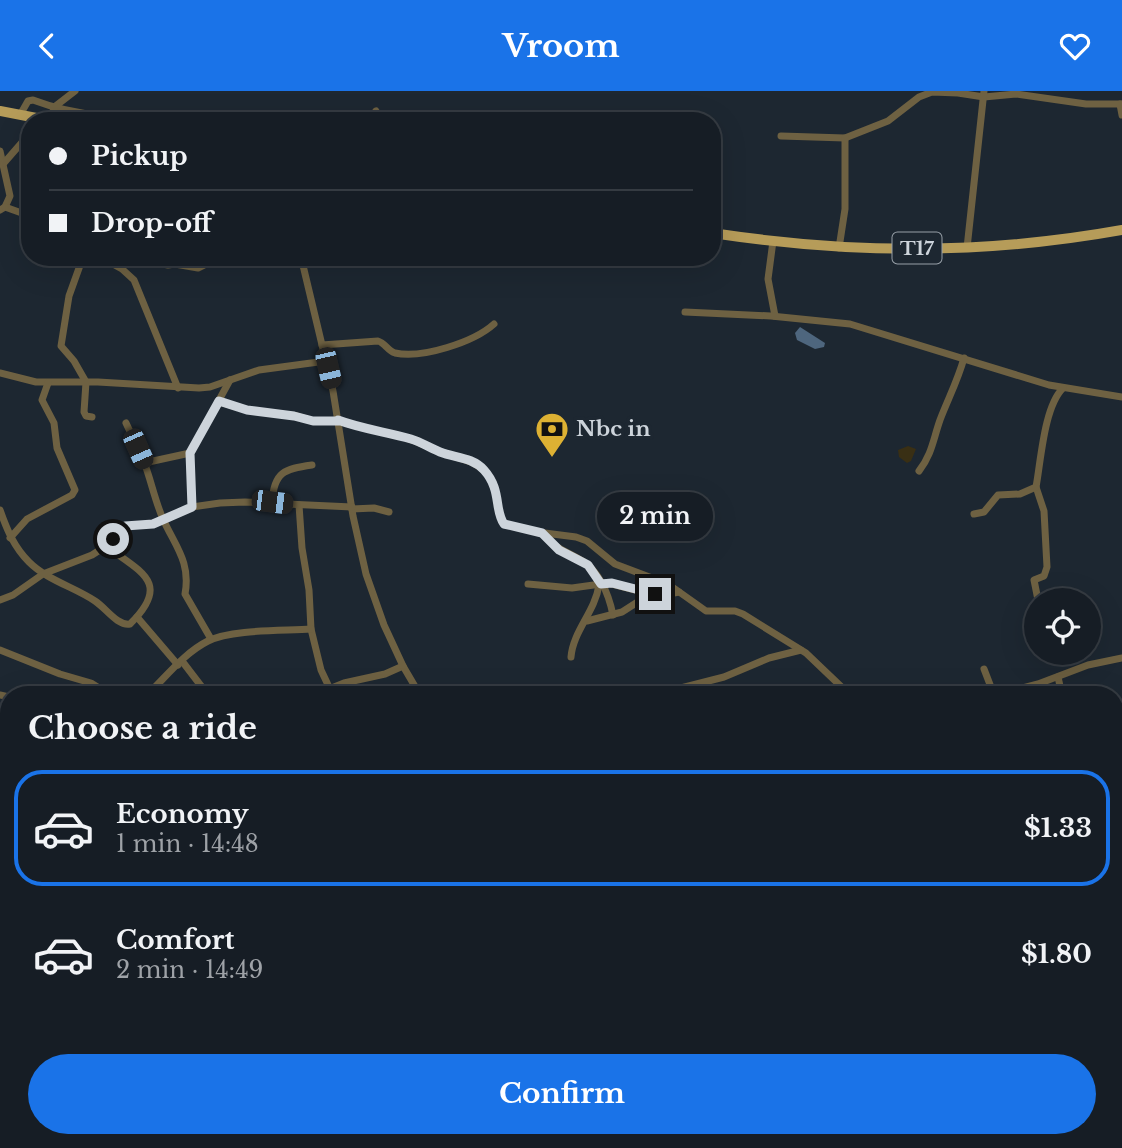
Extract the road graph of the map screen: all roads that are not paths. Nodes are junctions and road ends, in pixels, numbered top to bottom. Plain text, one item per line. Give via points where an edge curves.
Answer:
1 (75, 91) edge
2 (984, 94) edge
3 (1121, 104) edge
4 (53, 108) junction
5 (0, 111) edge
6 (22, 112) edge
7 (79, 112) edge
8 (20, 115) edge
9 (1122, 115) edge
10 (781, 136) dead end
11 (845, 138) junction
12 (21, 144) edge
13 (0, 151) edge
14 (2, 169) edge
15 (2, 208) edge
16 (21, 213) edge
17 (1122, 231) edge
18 (721, 234) edge
19 (773, 241) junction
20 (838, 249) junction
21 (967, 249) junction
22 (81, 266) edge
23 (117, 266) edge
24 (303, 266) edge
25 (685, 312) dead end
26 (775, 316) junction
27 (494, 324) dead end
28 (322, 345) junction
29 (964, 358) junction
30 (326, 361) junction
31 (0, 373) edge
32 (230, 380) junction
33 (86, 382) junction
34 (48, 383) junction
35 (178, 388) junction
36 (1063, 388) junction
37 (1122, 397) edge
38 (219, 401) junction
39 (92, 417) dead end
40 (338, 421) junction
41 (125, 423) dead end
42 (190, 453) junction
43 (144, 463) junction
44 (312, 465) dead end
45 (919, 471) dead end
46 (1036, 487) junction
47 (272, 502) junction
48 (299, 505) junction
49 (192, 507) junction
50 (352, 508) junction
51 (0, 510) edge
52 (389, 512) dead end
53 (974, 514) dead end
54 (163, 520) junction
55 (542, 533) junction
56 (10, 538) junction
57 (106, 546) junction
58 (43, 573) junction
59 (528, 584) dead end
60 (600, 584) junction
61 (1036, 588) edge
62 (679, 592) junction
63 (651, 594) junction
64 (0, 600) edge
65 (613, 615) junction
66 (137, 617) junction
67 (587, 621) junction
68 (311, 629) junction
69 (211, 639) junction
70 (0, 650) edge
71 (801, 650) junction
72 (571, 657) dead end
73 (1122, 658) edge
74 (180, 663) junction
75 (403, 666) junction
76 (984, 669) dead end
77 (1058, 677) junction
78 (96, 686) edge
79 (156, 686) edge
80 (200, 686) edge
81 (329, 686) edge
82 (333, 686) edge
83 (415, 686) edge
84 (689, 686) edge
85 (841, 686) edge
86 (991, 686) edge
87 (1026, 686) edge
88 (1060, 686) edge

1 - 4 street
2 - 3 street
2 - 11 street via 932,92 888,121
2 - 21 street
3 - 9 street
4 - 6 street via 30,100
4 - 7 street
5 - 8 main road
10 - 11 street
11 - 20 street via 845,209
12 - 14 street
13 - 14 street
14 - 15 street via 10,196
15 - 16 street
17 - 21 main road, T17
18 - 19 main road, T17
19 - 20 main road, T17
19 - 26 street via 768,279
20 - 21 main road, T17
22 - 33 street via 69,296 61,346
23 - 35 street via 134,280
24 - 28 street
25 - 26 street
26 - 29 street via 850,324
27 - 28 street via 477,337 434,350 394,353 377,341
28 - 30 street
29 - 36 street
29 - 45 street via 930,455
30 - 32 street via 259,370
30 - 40 street
31 - 34 street
32 - 35 street via 210,387
32 - 38 street
33 - 34 street
33 - 35 street
33 - 39 street via 84,412
34 - 56 street via 42,400 75,490 27,519
36 - 37 street
36 - 46 street via 1051,408
38 - 40 street via 247,410
38 - 42 street
40 - 50 street
40 - 55 street via 415,440 473,461 492,480 504,524
41 - 43 street
42 - 43 street
42 - 49 street
43 - 54 street
44 - 47 street via 278,477
46 - 53 street via 1020,495 998,495 984,512
46 - 61 street via 1044,511 1047,572 1034,580
47 - 48 street
47 - 49 street
48 - 50 street
48 - 68 street
49 - 54 street
50 - 52 street
50 - 75 street via 366,574
51 - 56 street
54 - 57 street via 125,526
54 - 69 street via 186,567 185,594
55 - 60 street via 559,550 588,565
55 - 62 street via 587,541 615,564
56 - 58 street
57 - 58 street via 80,561
57 - 66 street via 152,587
58 - 64 street
58 - 66 street via 96,601 122,624
59 - 60 street via 572,588
60 - 63 street
60 - 65 street via 608,593
60 - 67 street
62 - 63 street
62 - 71 street via 706,611 743,614
63 - 65 street
65 - 67 street
66 - 74 street
67 - 72 street via 575,639
68 - 69 street via 244,632
68 - 81 street
69 - 74 street
70 - 78 street
71 - 84 street
71 - 85 street
73 - 77 street
74 - 79 street
74 - 80 street
75 - 82 street
75 - 83 street
76 - 86 street
77 - 87 street
77 - 88 street

